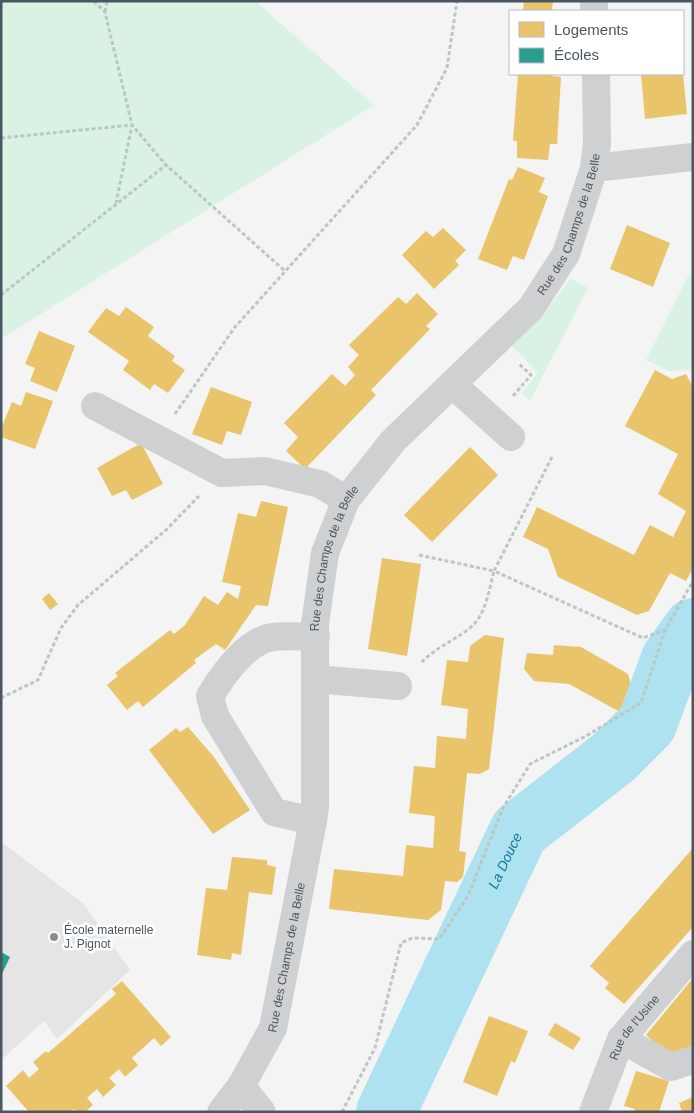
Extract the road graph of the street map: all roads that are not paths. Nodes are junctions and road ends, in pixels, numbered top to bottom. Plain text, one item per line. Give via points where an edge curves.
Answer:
1 (596, 75) edge
2 (693, 157) edge
3 (594, 168) junction
4 (452, 384) junction
5 (95, 406) dead end
6 (511, 437) dead end
7 (346, 500) junction
8 (316, 637) junction
9 (315, 679) junction
10 (398, 686) road end
11 (313, 821) junction
12 (693, 954) edge
13 (621, 1039) junction
14 (693, 1060) edge
15 (241, 1086) junction
16 (221, 1112) edge
17 (262, 1112) edge
18 (593, 1112) edge

1 - 3 street, Rue des Champs de la Belle
2 - 3 street
3 - 4 street, Rue des Champs de la Belle via 566,254 531,308
4 - 6 street
4 - 7 street, Rue des Champs de la Belle via 393,442
5 - 7 street via 222,473 266,471 320,484
7 - 8 street, Rue des Champs de la Belle via 325,554
8 - 9 street, Rue des Champs de la Belle
8 - 11 street via 271,637 248,648 220,678 210,696 216,716 274,812
9 - 10 street
9 - 11 street, Rue des Champs de la Belle
11 - 15 street, Rue des Champs de la Belle via 273,1028
12 - 13 street, Rue de l'Usine
13 - 14 street via 671,1067
13 - 18 street, Rue de l'Usine
15 - 16 street, Rue des Champs de la Belle
15 - 17 street

